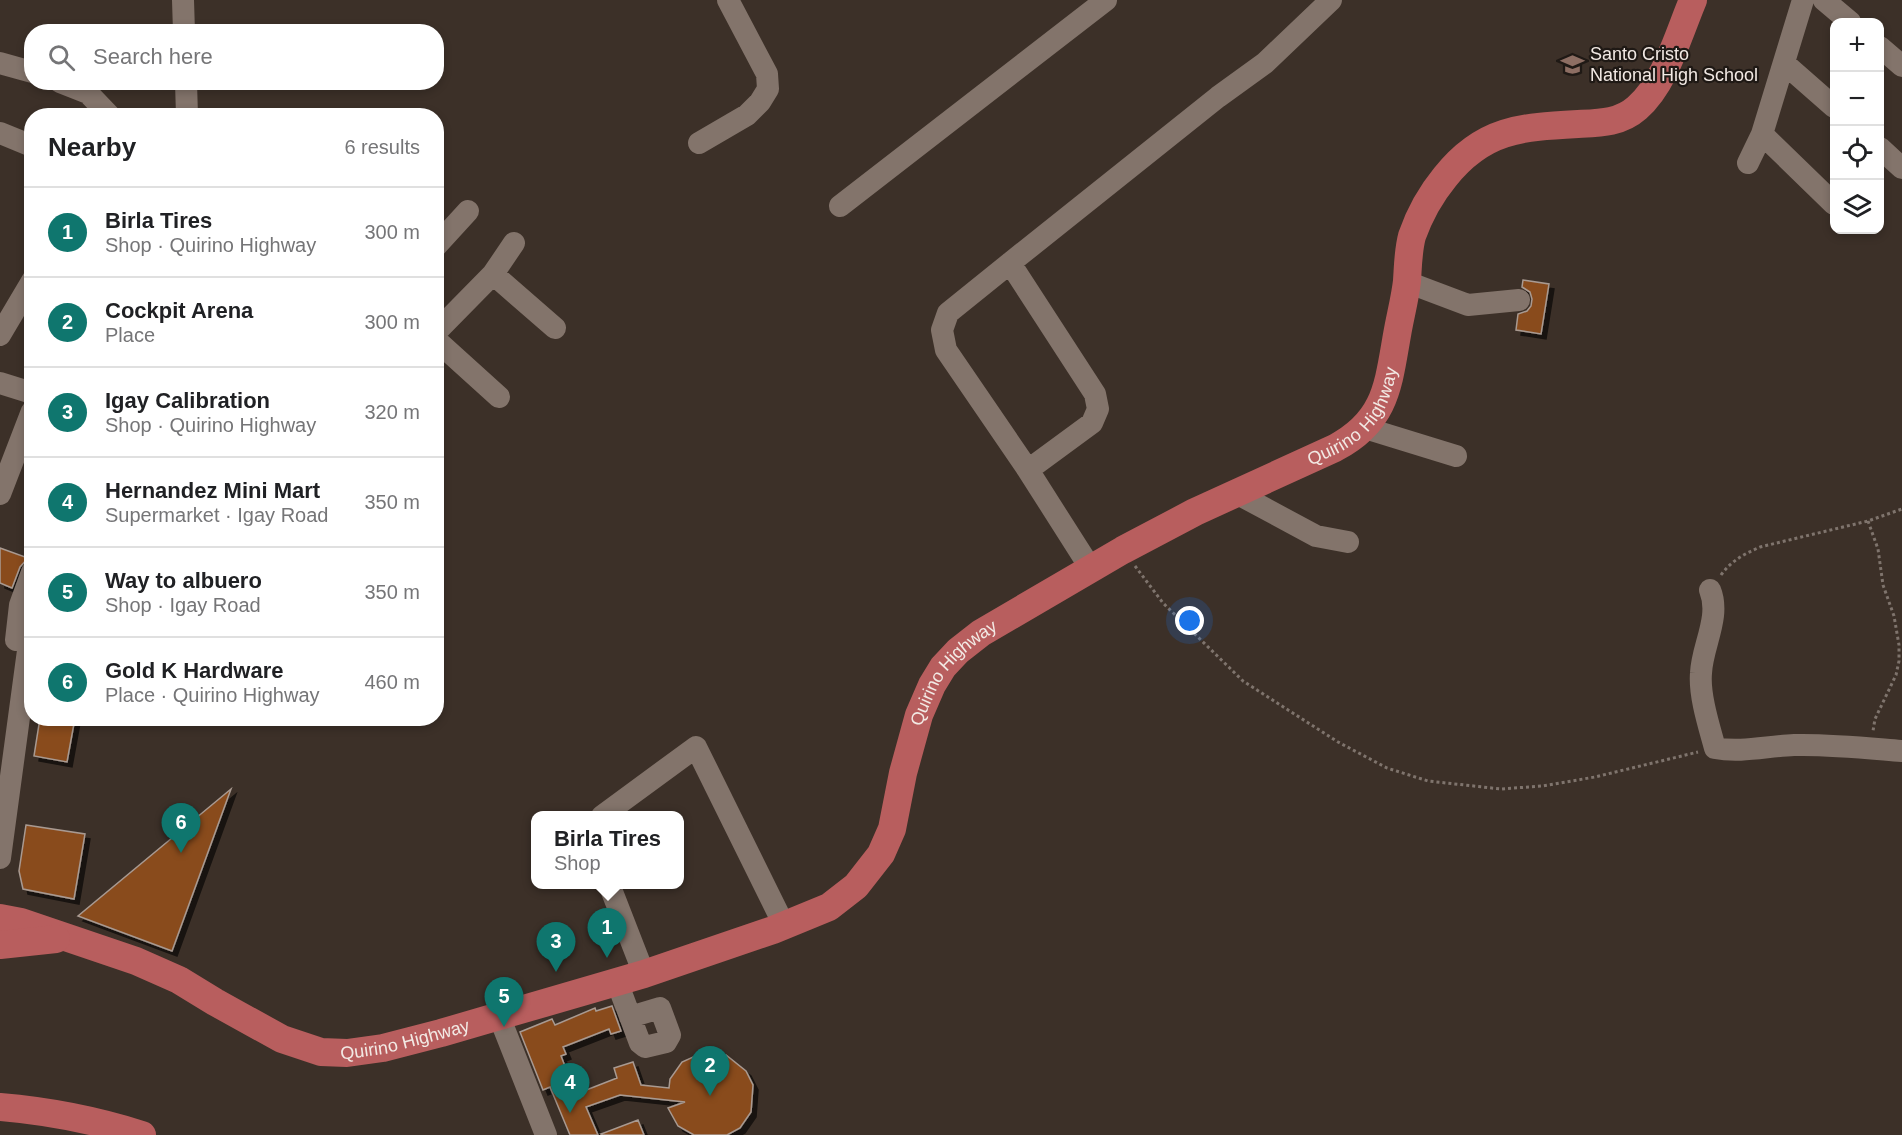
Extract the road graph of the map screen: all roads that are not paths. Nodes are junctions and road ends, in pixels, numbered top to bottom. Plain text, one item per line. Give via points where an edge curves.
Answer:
1 (183, 0) edge
2 (728, 0) edge
3 (1106, 0) edge
4 (1330, 0) edge
5 (1693, 0) edge
6 (1803, 0) edge
7 (1824, 0) edge
8 (1845, 18) edge
9 (184, 24) edge
10 (1884, 50) edge
11 (0, 63) edge
12 (1785, 64) junction
13 (1902, 66) edge
14 (24, 70) edge
15 (80, 90) edge
16 (186, 90) edge
17 (1830, 103) edge
18 (102, 108) edge
19 (187, 108) edge
20 (0, 133) edge
21 (1762, 134) junction
22 (699, 142) dead end
23 (24, 144) edge
24 (1884, 152) edge
25 (1748, 163) dead end
26 (1902, 168) edge
27 (1830, 200) edge
28 (840, 206) dead end
29 (468, 211) dead end
30 (444, 237) edge
31 (514, 243) dead end
32 (1010, 263) junction
33 (493, 274) junction
34 (1407, 282) junction
35 (24, 294) edge
36 (1519, 300) dead end
37 (444, 324) edge
38 (555, 328) dead end
39 (0, 334) edge
40 (444, 347) edge
41 (0, 382) edge
42 (24, 390) edge
43 (499, 398) dead end
44 (1365, 428) junction
45 (24, 432) edge
46 (1456, 456) dead end
47 (1028, 470) junction
48 (1236, 493) junction
49 (0, 494) edge
50 (1348, 542) dead end
51 (1091, 569) junction
52 (1710, 590) road end
53 (21, 608) edge
54 (0, 621) edge
55 (1902, 751) edge
56 (0, 752) edge
57 (609, 811) edge
58 (0, 858) edge
59 (611, 889) edge
60 (0, 918) edge
61 (784, 925) junction
62 (64, 938) junction
63 (0, 945) edge
64 (644, 974) junction
65 (616, 982) junction
66 (499, 1016) junction
67 (630, 1017) dead end
68 (0, 1107) edge
69 (0, 1125) edge
70 (71, 1135) edge
71 (142, 1135) edge
72 (546, 1135) edge

1 - 9 street
2 - 22 street via 767,74 768,89 747,115
3 - 28 street
4 - 32 street via 1265,63
5 - 34 main road, Quirino Highway via 1652,92 1627,116 1611,122 1516,130 1493,136 1462,157 1418,220 1408,255
6 - 12 street
7 - 8 street
10 - 13 street
11 - 14 street
12 - 17 street
12 - 21 street
15 - 18 street
16 - 19 street
20 - 23 street
21 - 25 street
21 - 27 street
24 - 26 street
29 - 30 street
31 - 33 street
32 - 47 street via 948,313 942,330 946,350
32 - 47 street via 1095,394 1098,409 1092,423
33 - 37 street
33 - 38 street
34 - 36 street via 1468,305
34 - 44 main road, Quirino Highway via 1386,391
35 - 39 street
40 - 43 street
41 - 42 street
44 - 46 street
44 - 48 main road, Quirino Highway via 1335,448
45 - 49 street
47 - 51 street
48 - 50 street via 1316,536
48 - 51 main road, Quirino Highway
51 - 61 main road, Quirino Highway via 981,633 943,668 919,715 892,829 881,854 856,886 829,906
52 - 55 street via 1714,615 1700,676 1715,748 1739,751 1825,744
53 - 54 street
53 - 56 street
53 - 58 street
57 - 61 street via 696,747
59 - 64 street
60 - 62 main road, Quirino Highway
61 - 64 main road, Quirino Highway
62 - 63 main road, Quirino Highway
62 - 66 main road, Quirino Highway via 168,975 282,1039 321,1052 383,1048
64 - 65 main road, Quirino Highway
65 - 66 main road, Quirino Highway
65 - 67 street
66 - 72 street
68 - 71 main road via 60,1114
69 - 70 main road

